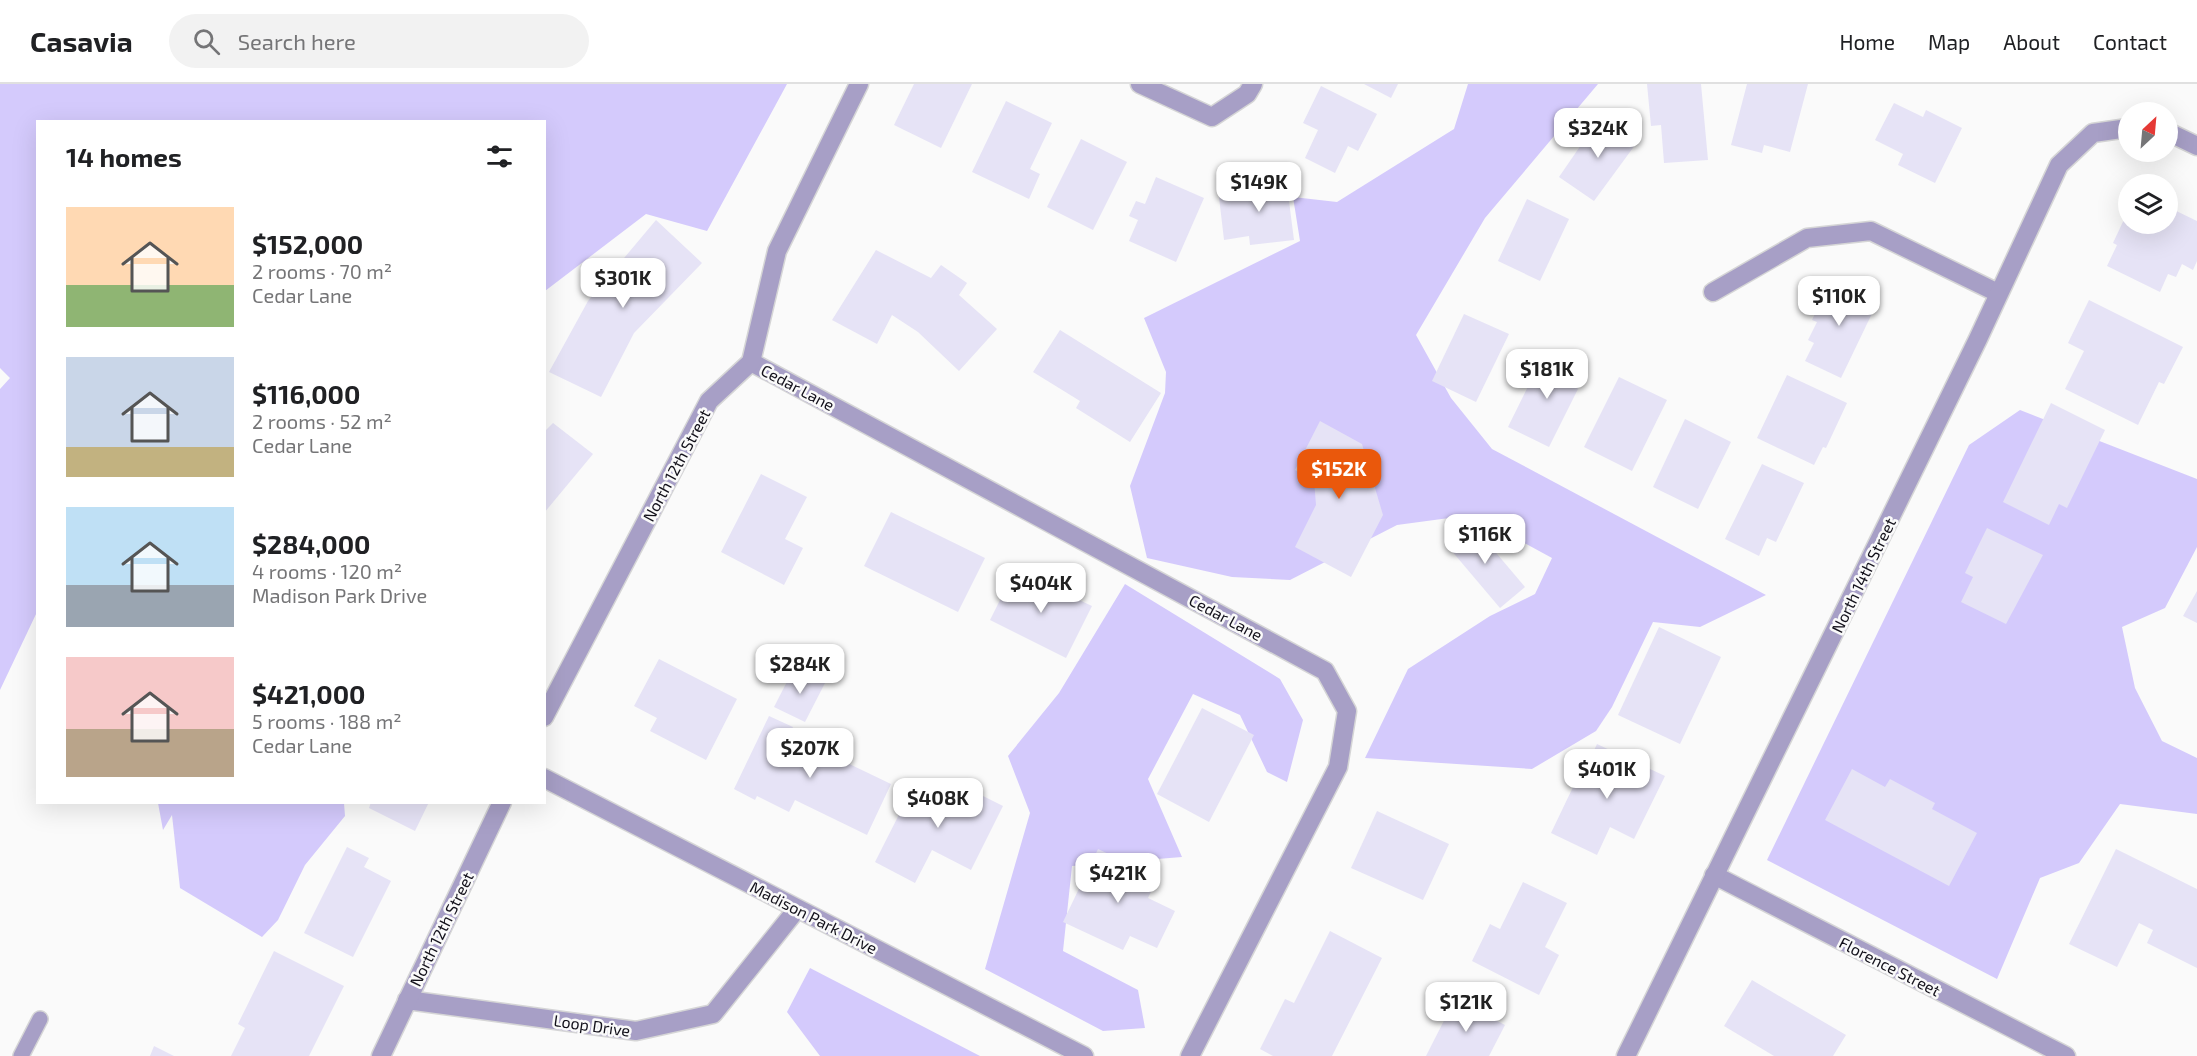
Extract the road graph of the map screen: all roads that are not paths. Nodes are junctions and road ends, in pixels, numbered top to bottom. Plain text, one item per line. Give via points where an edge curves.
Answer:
1 (859, 84) edge
2 (1140, 84) edge
3 (1253, 84) edge
4 (2118, 129) edge
5 (2178, 137) edge
6 (2197, 146) edge
7 (1713, 292) dead end
8 (1998, 293) junction
9 (751, 362) junction
10 (546, 713) edge
11 (546, 779) edge
12 (501, 804) edge
13 (1714, 875) junction
14 (797, 909) junction
15 (407, 1000) junction
16 (40, 1018) dead end
17 (21, 1056) edge
18 (381, 1056) edge
19 (1084, 1056) edge
20 (1190, 1056) edge
21 (1626, 1056) edge
22 (2066, 1056) edge

1 - 9 street via 777,251
2 - 3 street via 1212,117 1247,93
4 - 8 street, North 14th Street via 2093,133 2059,165
5 - 6 street
7 - 8 street via 1807,238 1871,231
8 - 13 street, North 14th Street
9 - 10 street, North 12th Street via 709,401
9 - 20 street, Cedar Lane via 1325,671 1347,711 1338,767
11 - 14 street, Madison Park Drive
12 - 15 street, North 12th Street
13 - 21 street, North 14th Street
13 - 22 street, Florence Street
14 - 15 street, Loop Drive via 713,1014 636,1031
14 - 19 street, Madison Park Drive
15 - 18 street, North 12th Street
16 - 17 lane

